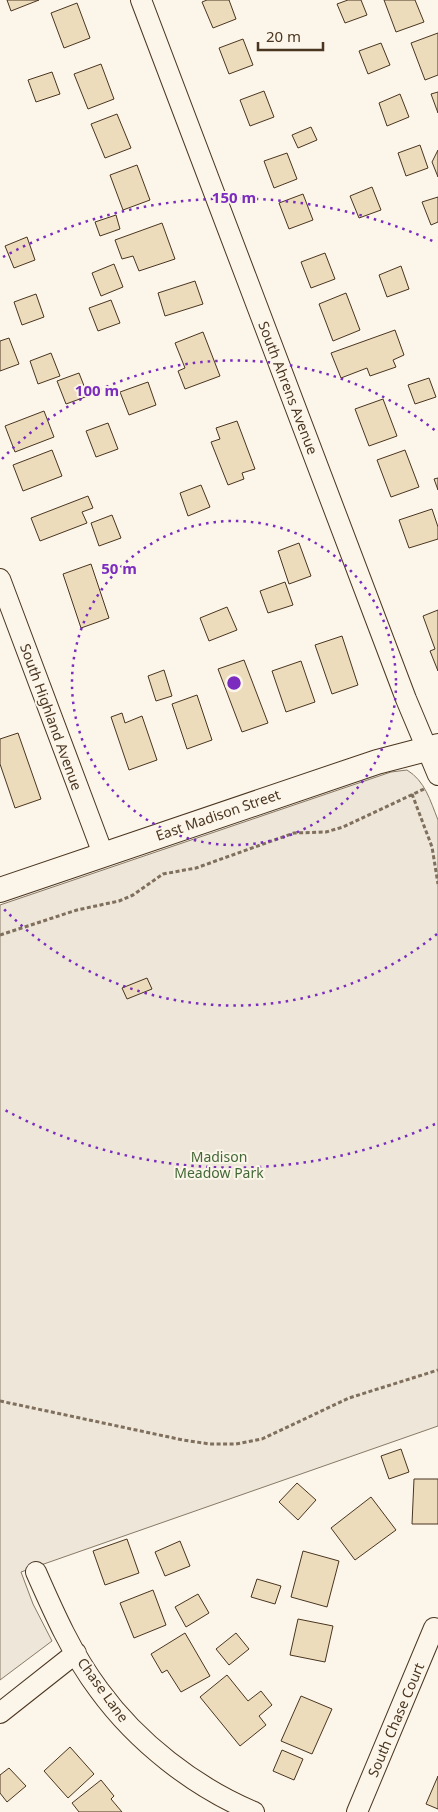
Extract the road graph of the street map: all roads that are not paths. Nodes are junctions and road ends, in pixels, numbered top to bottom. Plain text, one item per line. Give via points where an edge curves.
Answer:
1 (141, 0) edge
2 (0, 579) edge
3 (433, 748) edge
4 (434, 781) edge
5 (103, 854) junction
6 (0, 890) edge
7 (36, 1572) dead end
8 (434, 1628) dead end
9 (76, 1653) junction
10 (0, 1713) edge
11 (254, 1812) edge
12 (358, 1812) edge

1 - 3 street, South Ahrens Avenue via 406,699
2 - 5 street, South Highland Avenue
3 - 4 street, South Ahrens Avenue
3 - 5 street, East Madison Street via 377,762
5 - 6 street, East Madison Street
7 - 9 street, Chase Lane
8 - 12 street, South Chase Court
9 - 10 street
9 - 11 street, Chase Lane via 98,1689 130,1727 206,1786

